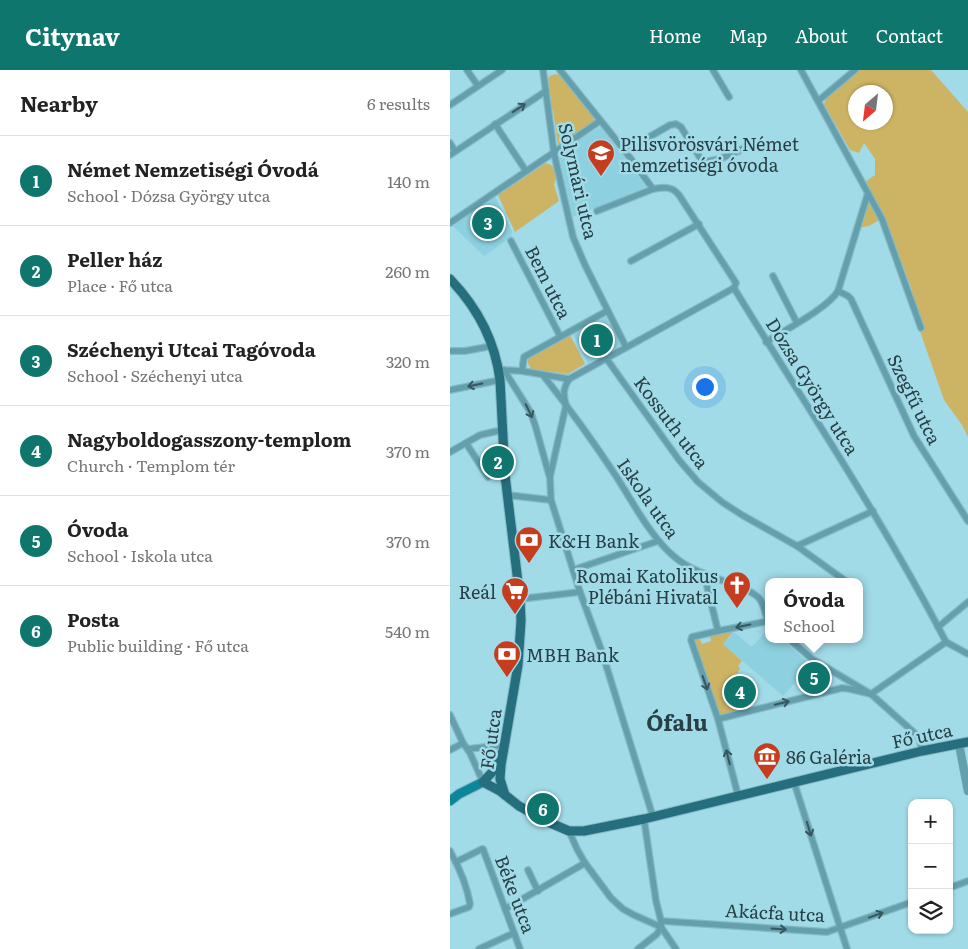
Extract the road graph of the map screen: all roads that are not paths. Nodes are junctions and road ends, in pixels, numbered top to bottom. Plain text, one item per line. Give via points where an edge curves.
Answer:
1 (467, 70) edge
2 (502, 70) edge
3 (543, 70) edge
4 (560, 70) edge
5 (713, 70) edge
6 (801, 70) edge
7 (855, 70) edge
8 (478, 86) junction
9 (546, 91) junction
10 (729, 97) dead end
11 (818, 101) junction
12 (450, 105) edge
13 (600, 121) junction
14 (494, 124) junction
15 (450, 143) edge
16 (747, 147) dead end
17 (625, 151) junction
18 (453, 153) edge
19 (554, 153) junction
20 (526, 171) junction
21 (653, 189) junction
22 (868, 193) junction
23 (597, 211) dead end
24 (450, 222) edge
25 (698, 224) junction
26 (511, 241) dead end
27 (631, 261) dead end
28 (773, 276) dead end
29 (450, 278) edge
30 (734, 288) junction
31 (838, 291) junction
32 (607, 311) junction
33 (797, 323) junction
34 (921, 328) dead end
35 (560, 336) junction
36 (766, 342) junction
37 (492, 346) junction
38 (626, 347) junction
39 (450, 351) edge
40 (606, 358) junction
41 (501, 370) junction
42 (522, 371) junction
43 (543, 375) junction
44 (568, 379) junction
45 (500, 380) junction
46 (450, 390) edge
47 (566, 405) junction
48 (502, 430) junction
49 (466, 443) junction
50 (450, 452) edge
51 (488, 477) dead end
52 (550, 477) junction
53 (507, 495) junction
54 (551, 500) junction
55 (872, 511) junction
56 (968, 521) edge
57 (658, 541) junction
58 (797, 546) junction
59 (573, 570) junction
60 (704, 574) junction
61 (842, 578) edge
62 (580, 592) junction
63 (520, 600) junction
64 (968, 602) edge
65 (765, 612) edge
66 (765, 622) edge
67 (938, 627) junction
68 (718, 630) junction
69 (946, 642) junction
70 (794, 643) edge
71 (968, 654) edge
72 (871, 694) junction
73 (450, 715) edge
74 (718, 719) junction
75 (463, 743) junction
76 (963, 743) edge
77 (504, 748) junction
78 (450, 750) edge
79 (468, 750) junction
80 (922, 751) junction
81 (500, 779) junction
82 (485, 782) junction
83 (794, 782) junction
84 (968, 791) edge
85 (505, 795) junction
86 (738, 795) junction
87 (450, 801) edge
88 (649, 818) junction
89 (569, 831) junction
90 (450, 851) edge
91 (456, 862) junction
92 (586, 863) junction
93 (528, 870) dead end
94 (968, 881) edge
95 (953, 887) edge
96 (538, 891) junction
97 (908, 903) edge
98 (505, 909) junction
99 (450, 914) edge
100 (661, 924) junction
101 (841, 928) junction
102 (514, 933) junction
103 (479, 949) edge
104 (520, 949) edge
105 (638, 949) edge
106 (676, 949) edge
107 (847, 949) edge

1 - 8 street
2 - 8 street
3 - 9 street, Solymári utca
4 - 13 street
5 - 10 street
6 - 11 street
7 - 11 street
8 - 12 street
14 -> 9 street
9 - 19 street, Solymári utca
11 - 22 street
13 - 17 street
13 - 19 street
14 - 18 street
14 - 20 street
15 - 18 street
16 - 17 street via 704,162 681,127 670,124
17 - 21 street
19 - 20 street
19 - 32 street, Solymári utca via 574,237
20 - 24 street
21 - 23 street
21 - 25 street via 663,187 676,191
22 - 31 street
22 - 34 street via 882,219
25 - 27 street
25 - 30 street, Dózsa György utca via 736,283
26 - 35 street, Bem utca
28 - 33 street
29 - 37 main road, Fő utca via 474,309
30 - 36 street, Dózsa György utca
30 - 38 street
31 - 33 street via 832,300
31 - 56 street, Szegfű utca via 851,299 914,436
32 - 35 street
32 - 38 street, Solymári utca
33 - 36 street
35 - 42 street via 524,357
36 - 55 street, Dózsa György utca
37 - 39 street
37 - 41 main road, Fő utca
38 - 40 street
40 - 44 street
40 - 58 street, Kossuth utca via 698,482 742,516
41 - 42 street
41 - 45 main road, Fő utca
41 -> 52 street via 530,413
42 - 43 street
43 - 44 street
43 - 47 street, Iskola utca
44 - 47 street via 563,395
45 -> 46 street
45 - 48 main road, Fő utca
47 - 52 street
47 - 57 street, Iskola utca
48 - 49 street via 480,435
48 - 53 main road, Fő utca
49 - 50 street
49 - 51 street
52 - 54 street
53 - 54 street
53 - 63 main road, Fő utca
54 - 59 street
55 - 58 street
55 - 67 street, Dózsa György utca
57 - 59 street
57 - 60 street, Iskola utca via 679,562
58 - 61 street, Kossuth utca
59 - 62 street
60 - 65 street, Iskola utca via 752,593 758,597
60 - 68 street
62 - 63 street
62 - 88 street via 602,652
63 - 77 main road, Fő utca via 518,665
64 - 67 street
66 -> 68 street
67 - 69 street, Dózsa György utca
68 -> 74 street via 691,640
69 - 71 street
69 - 72 street
70 - 72 street via 812,659
74 -> 72 street via 842,688
72 - 80 street via 919,737
73 - 75 street
86 -> 74 street
75 - 78 street
75 - 79 street
76 - 80 main road, Fő utca
76 - 84 street
77 - 79 street
77 - 81 main road, Fő utca
77 - 82 main road
79 - 82 street
80 - 83 main road, Fő utca
81 - 82 main road via 494,783
81 - 85 main road, Fő utca
82 - 85 main road
82 - 87 main road
83 - 86 main road, Fő utca
83 -> 101 street
85 - 89 main road, Fő utca via 525,810
86 - 88 main road, Fő utca
88 - 89 main road, Fő utca
88 - 100 street
89 - 92 street
90 - 91 street
91 - 98 street, Béke utca via 483,849
91 - 99 street via 470,904
92 - 96 street
92 - 100 street via 616,903 634,915
93 - 96 street
94 - 95 street
96 - 98 street
101 -> 97 street, Akácfa utca
98 - 102 street, Béke utca
100 -> 101 street, Akácfa utca via 816,932
100 - 105 street via 657,934
100 - 106 street
101 - 107 street
102 - 103 street
102 - 104 street, Béke utca

